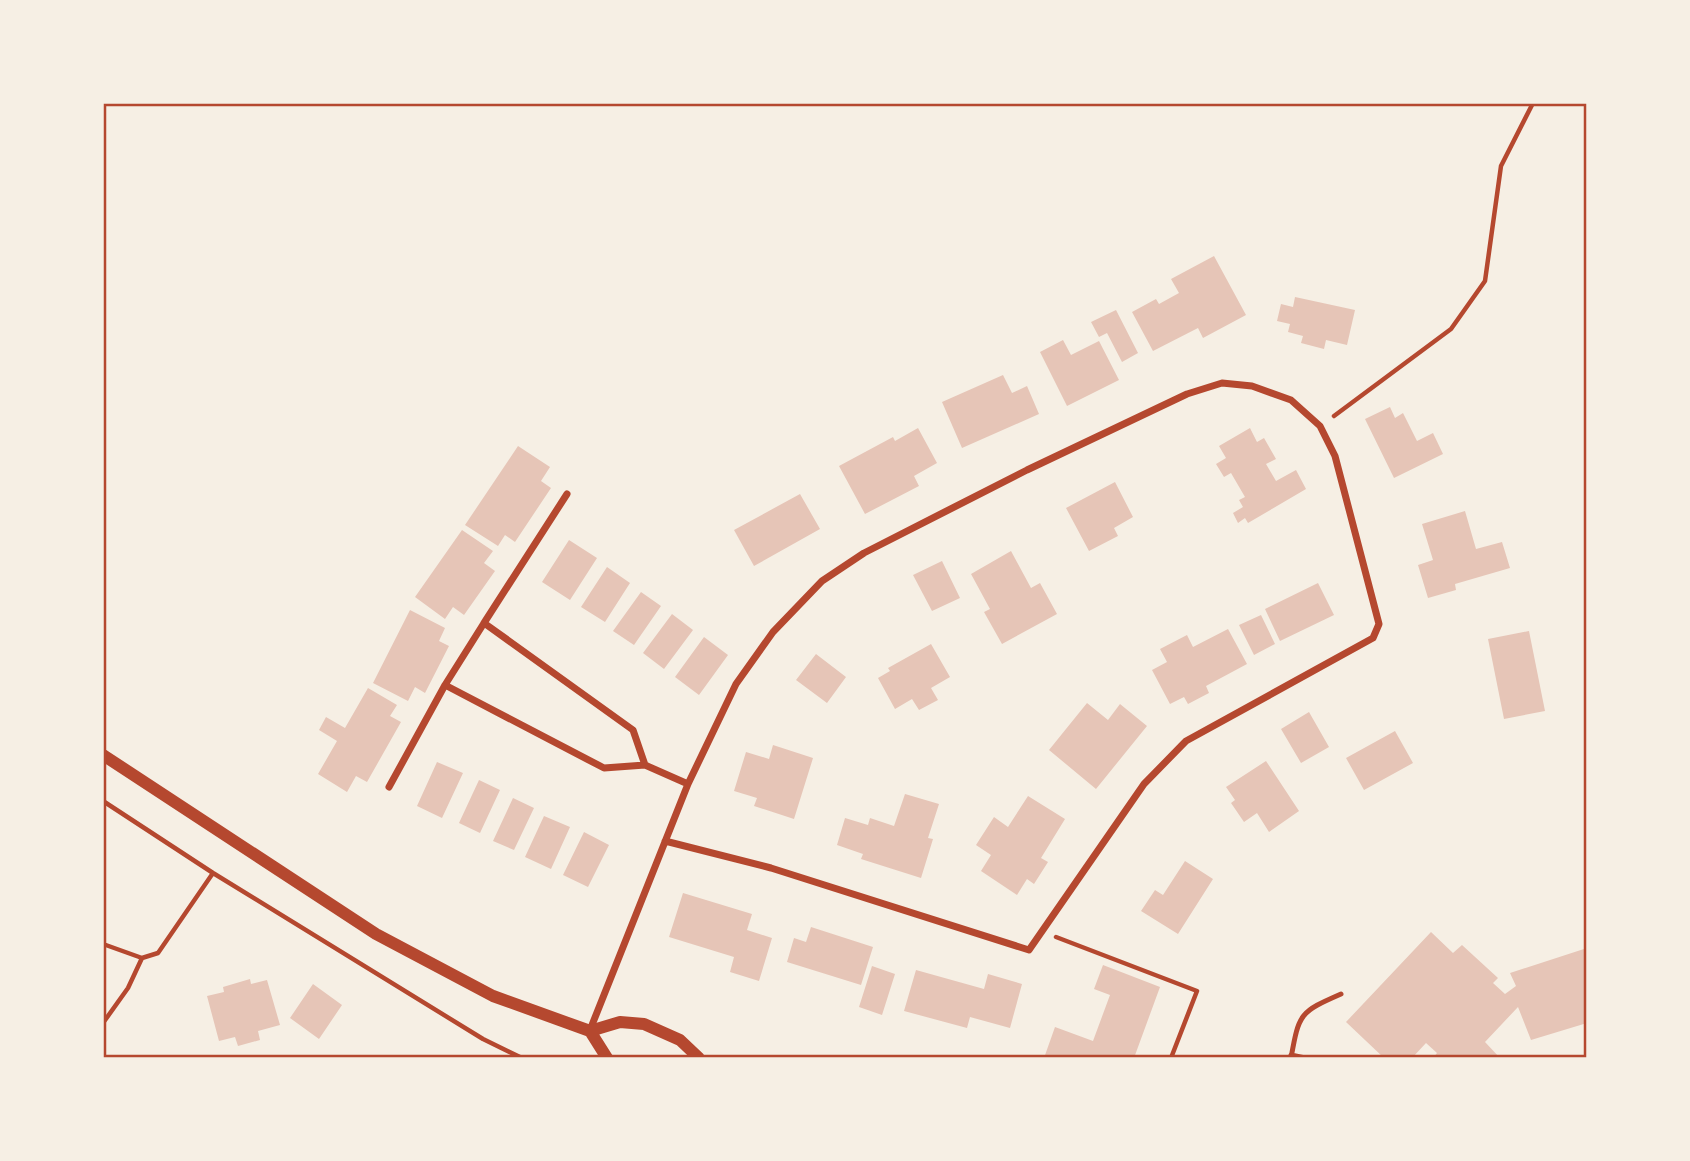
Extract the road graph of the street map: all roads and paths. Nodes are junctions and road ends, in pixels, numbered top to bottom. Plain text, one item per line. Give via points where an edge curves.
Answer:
1 (1532, 103) edge
2 (1320, 426) junction
3 (568, 494) dead end
4 (484, 623) junction
5 (444, 685) junction
6 (103, 755) edge
7 (645, 765) junction
8 (688, 785) junction
9 (389, 786) dead end
10 (103, 800) edge
11 (665, 841) junction
12 (213, 873) junction
13 (1042, 932) junction
14 (103, 944) edge
15 (142, 958) junction
16 (1341, 994) dead end
17 (103, 1023) edge
18 (590, 1031) junction
19 (1291, 1056) edge
20 (522, 1058) edge
21 (607, 1058) edge
22 (699, 1058) edge
23 (1171, 1058) edge
24 (1305, 1058) edge

1 - 2 path via 1501,166 1485,281 1451,330
2 - 8 street via 1291,400 1252,386 1222,383 1188,394 1039,464 864,553 822,581 774,632 736,684
2 - 13 street via 1335,456 1379,624 1373,639 1186,741 1144,784
3 - 4 street
4 - 5 street
4 - 7 street via 633,730
5 - 7 street via 604,768
5 - 9 street
6 - 18 street via 376,934 493,996
7 - 8 street
8 - 11 street
10 - 12 path
11 - 13 street via 771,868 1029,950
11 - 18 street
12 - 15 path via 158,953
12 - 20 path via 483,1039
13 - 23 path via 1197,991
14 - 15 path
15 - 17 path
16 - 19 lane via 1310,1008 1299,1020
18 - 21 street
18 - 22 street via 620,1022 644,1024 680,1040
19 - 24 lane

